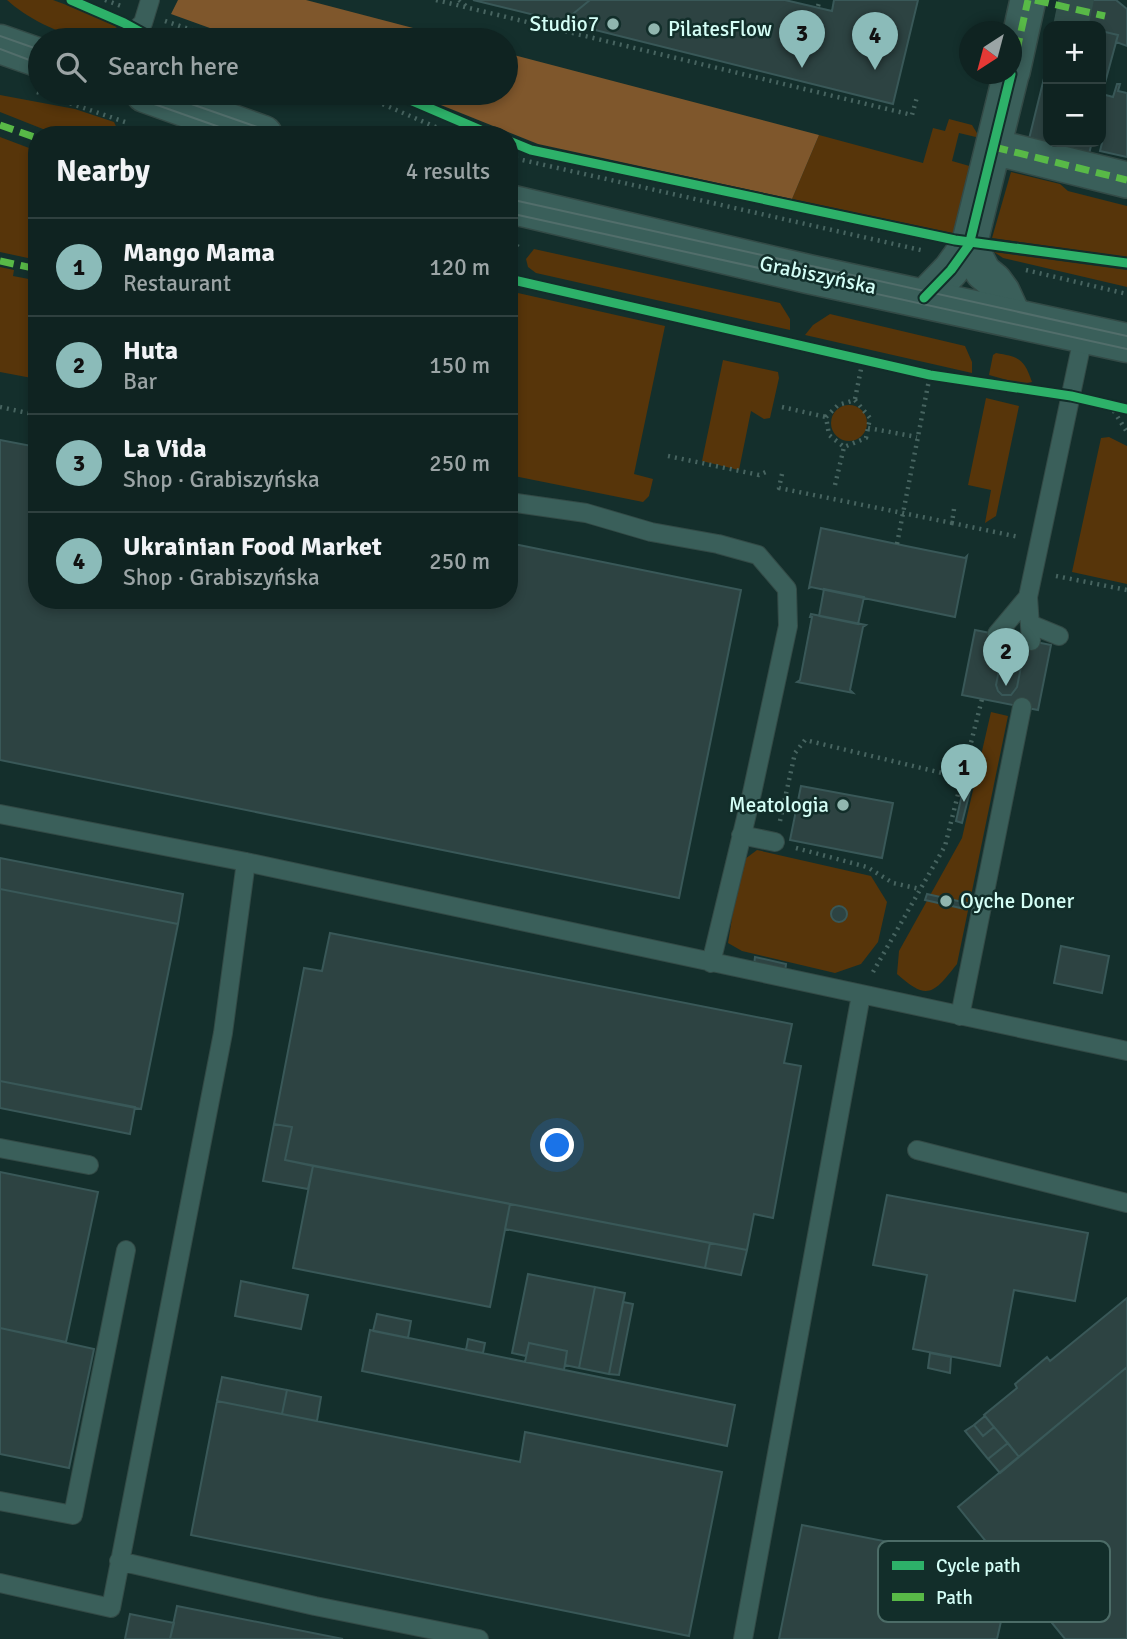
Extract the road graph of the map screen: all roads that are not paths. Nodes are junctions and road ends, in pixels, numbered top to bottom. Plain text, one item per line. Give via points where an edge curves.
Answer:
1 (150, 0) edge
2 (1040, 2) edge
3 (143, 23) junction
4 (137, 28) edge
5 (145, 28) edge
6 (0, 44) edge
7 (1022, 46) edge
8 (28, 67) edge
9 (1008, 84) edge
10 (160, 105) edge
11 (232, 126) edge
12 (994, 147) junction
13 (1127, 180) edge
14 (518, 206) edge
15 (952, 249) junction
16 (924, 298) junction
17 (1014, 318) junction
18 (1084, 333) junction
19 (1127, 343) edge
20 (518, 503) edge
21 (1028, 597) junction
22 (997, 634) dead end
23 (1059, 636) dead end
24 (1022, 707) dead end
25 (0, 814) edge
26 (741, 835) junction
27 (775, 842) road end
28 (246, 862) junction
29 (712, 963) junction
30 (860, 995) junction
31 (960, 1017) junction
32 (1127, 1051) edge
33 (0, 1148) edge
34 (917, 1150) dead end
35 (89, 1165) dead end
36 (1127, 1203) edge
37 (126, 1250) dead end
38 (0, 1501) edge
39 (119, 1561) junction
40 (0, 1583) edge
41 (479, 1639) edge
42 (743, 1639) edge

1 - 3 lane
2 - 7 street
3 - 4 lane
3 - 5 lane
6 - 8 main road
9 - 12 street
10 - 11 main road
12 - 13 street
12 - 15 street
14 - 16 main road, Grabiszyńska
15 - 16 street via 951,270
15 - 17 street via 994,281
16 - 17 main road, Grabiszyńska
17 - 18 main road, Grabiszyńska
18 - 19 main road, Grabiszyńska
18 - 21 lane
20 - 26 lane via 586,513 758,555 786,589 788,626
21 - 22 lane
21 - 23 lane via 1030,632
24 - 31 lane
25 - 28 lane
26 - 27 lane
26 - 29 lane
28 - 29 lane
28 - 39 lane via 223,1034
29 - 30 lane
30 - 31 lane
30 - 42 lane
31 - 32 lane
33 - 35 lane
34 - 36 lane
37 - 38 lane via 73,1515
39 - 40 lane via 111,1608
39 - 41 lane

